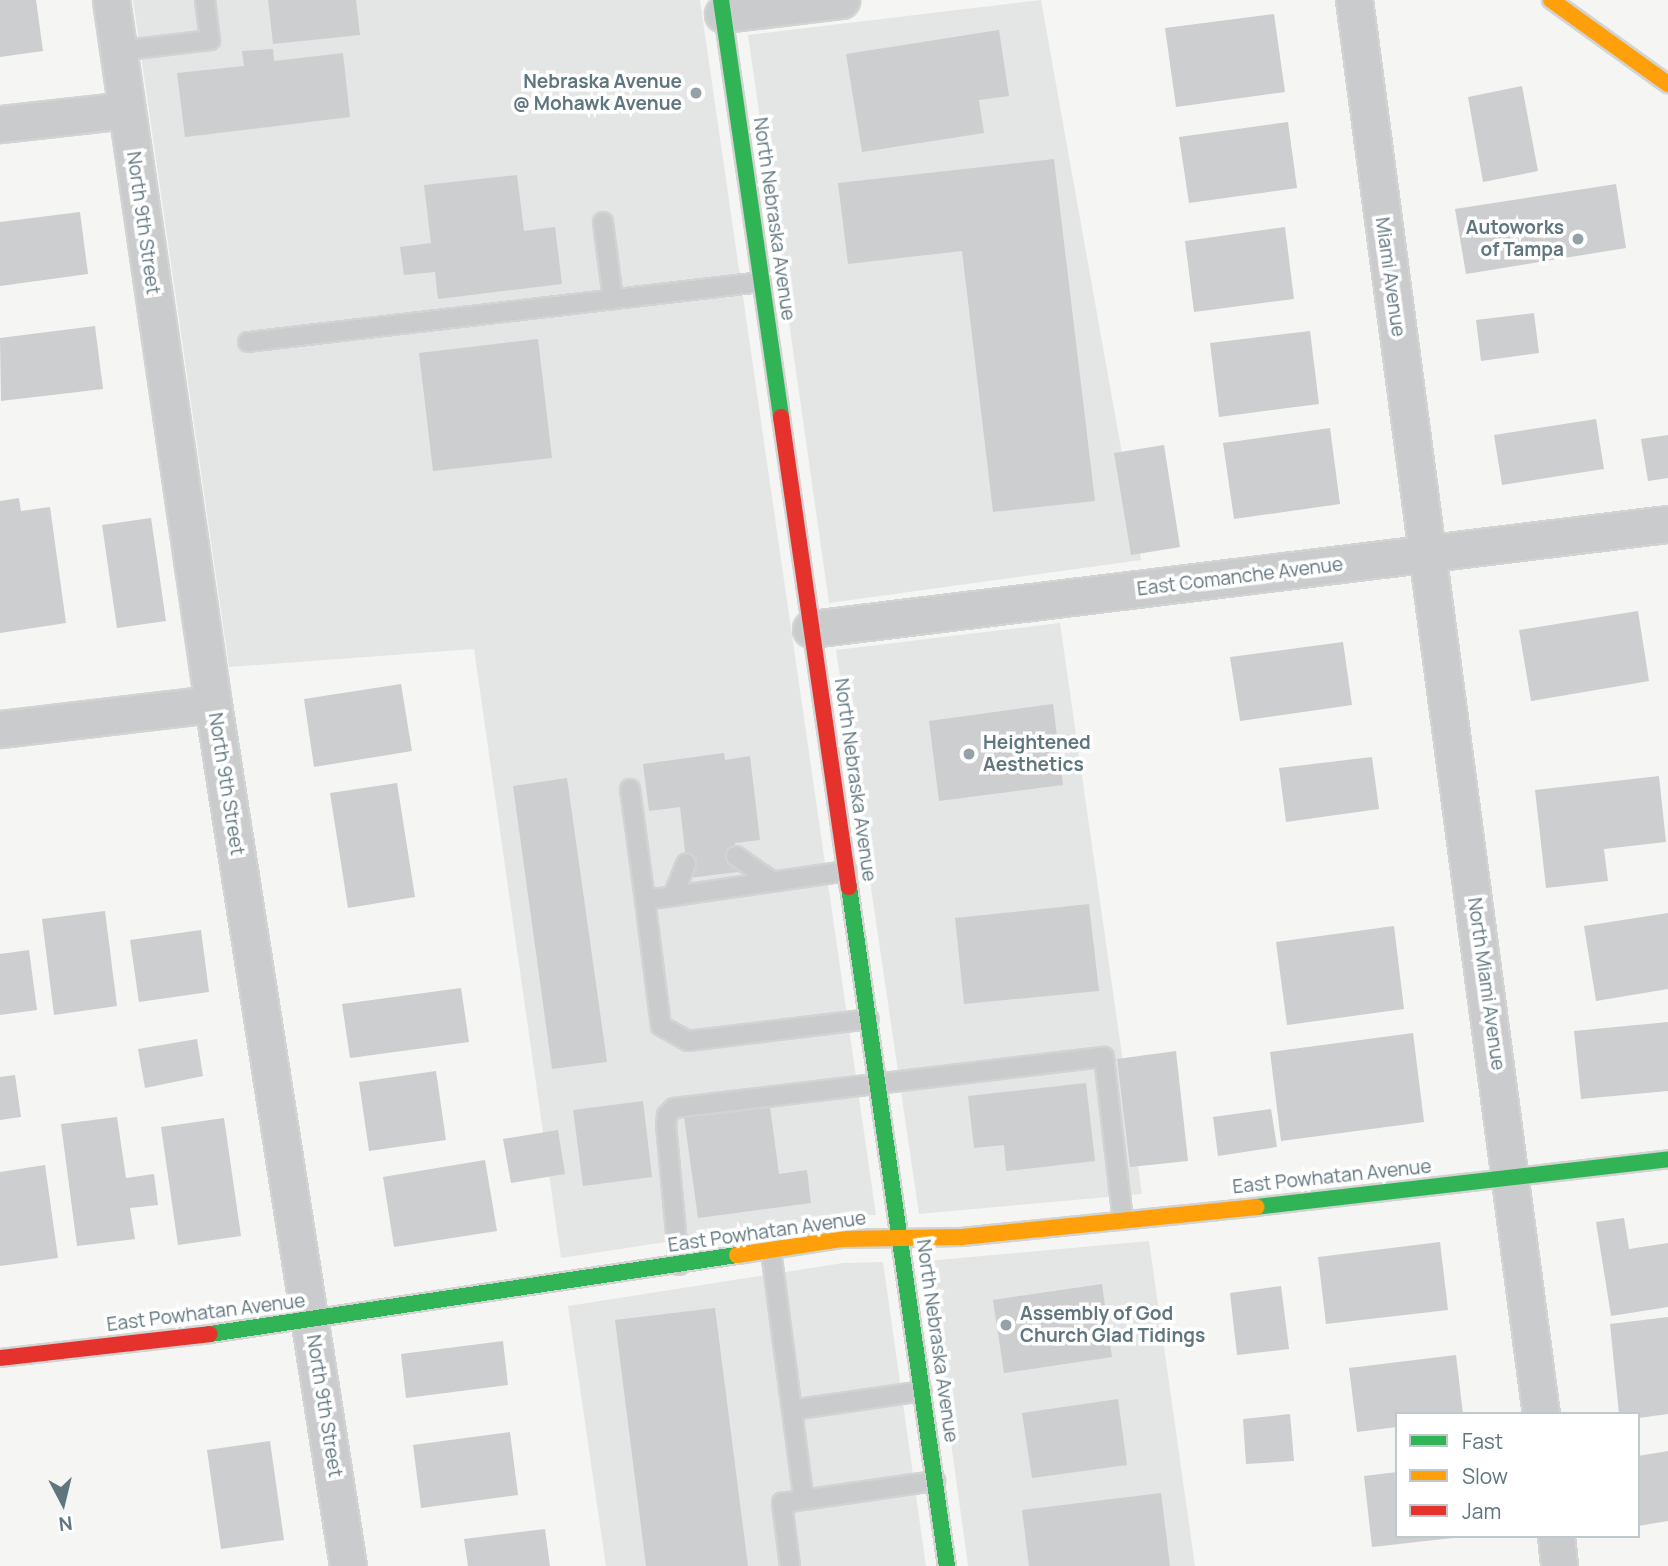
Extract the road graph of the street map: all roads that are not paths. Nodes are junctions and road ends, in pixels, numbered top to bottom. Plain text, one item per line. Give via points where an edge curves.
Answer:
1 (111, 0) edge
2 (205, 0) edge
3 (841, 0) edge
4 (1354, 0) edge
5 (1551, 0) edge
6 (722, 7) edge
7 (118, 51) junction
8 (1668, 84) edge
9 (126, 110) junction
10 (0, 124) edge
11 (603, 222) dead end
12 (761, 282) junction
13 (614, 299) junction
14 (248, 342) dead end
15 (1668, 524) edge
16 (1427, 554) junction
17 (811, 629) junction
18 (213, 704) junction
19 (0, 729) edge
20 (630, 789) dead end
21 (736, 856) dead end
22 (686, 863) dead end
23 (847, 871) junction
24 (773, 882) junction
25 (673, 896) junction
26 (645, 900) junction
27 (869, 1020) junction
28 (878, 1082) junction
29 (1668, 1159) edge
30 (1514, 1180) junction
31 (1123, 1220) junction
32 (901, 1238) junction
33 (771, 1251) junction
34 (679, 1265) junction
35 (311, 1322) junction
36 (0, 1358) edge
37 (922, 1391) junction
38 (792, 1410) junction
39 (1541, 1412) edge
40 (935, 1480) junction
41 (804, 1500) junction
42 (1556, 1538) edge
43 (348, 1566) edge
44 (790, 1566) edge
45 (947, 1566) edge
46 (1559, 1566) edge

1 - 7 street, North 9th Street
2 - 7 lane via 210,40
3 - 6 street
4 - 16 street, Miami Avenue
5 - 8 main road
6 - 12 main road, North Nebraska Avenue
7 - 9 street, North 9th Street
9 - 10 street
9 - 18 street, North 9th Street
11 - 13 lane
12 - 13 lane
12 - 17 main road, North Nebraska Avenue
13 - 14 lane
15 - 16 street, East Comanche Avenue
16 - 17 street, East Comanche Avenue
16 - 30 street, North Miami Avenue
17 - 23 main road, North Nebraska Avenue
18 - 19 street
18 - 35 street, North 9th Street
20 - 26 lane
21 - 24 lane
22 - 25 lane
23 - 24 lane
23 - 27 main road, North Nebraska Avenue
24 - 25 lane
25 - 26 lane
26 - 27 lane via 661,1026 674,1037 688,1041
27 - 28 main road, North Nebraska Avenue
28 - 31 lane via 1104,1057
28 - 32 main road, North Nebraska Avenue
28 - 34 lane via 685,1104 667,1115
29 - 30 main road, East Powhatan Avenue
30 - 31 main road, East Powhatan Avenue
30 - 39 street, North Miami Avenue
31 - 32 main road, East Powhatan Avenue via 962,1237
32 - 33 main road, East Powhatan Avenue via 841,1239
32 - 37 main road, North Nebraska Avenue
33 - 34 main road, East Powhatan Avenue
33 - 38 lane
34 - 35 main road, East Powhatan Avenue
35 - 36 main road, East Powhatan Avenue
35 - 43 street, North 9th Street
37 - 38 lane
37 - 40 main road, North Nebraska Avenue
38 - 41 lane
40 - 41 lane
40 - 45 main road, North Nebraska Avenue
41 - 44 lane via 782,1503
42 - 46 street

